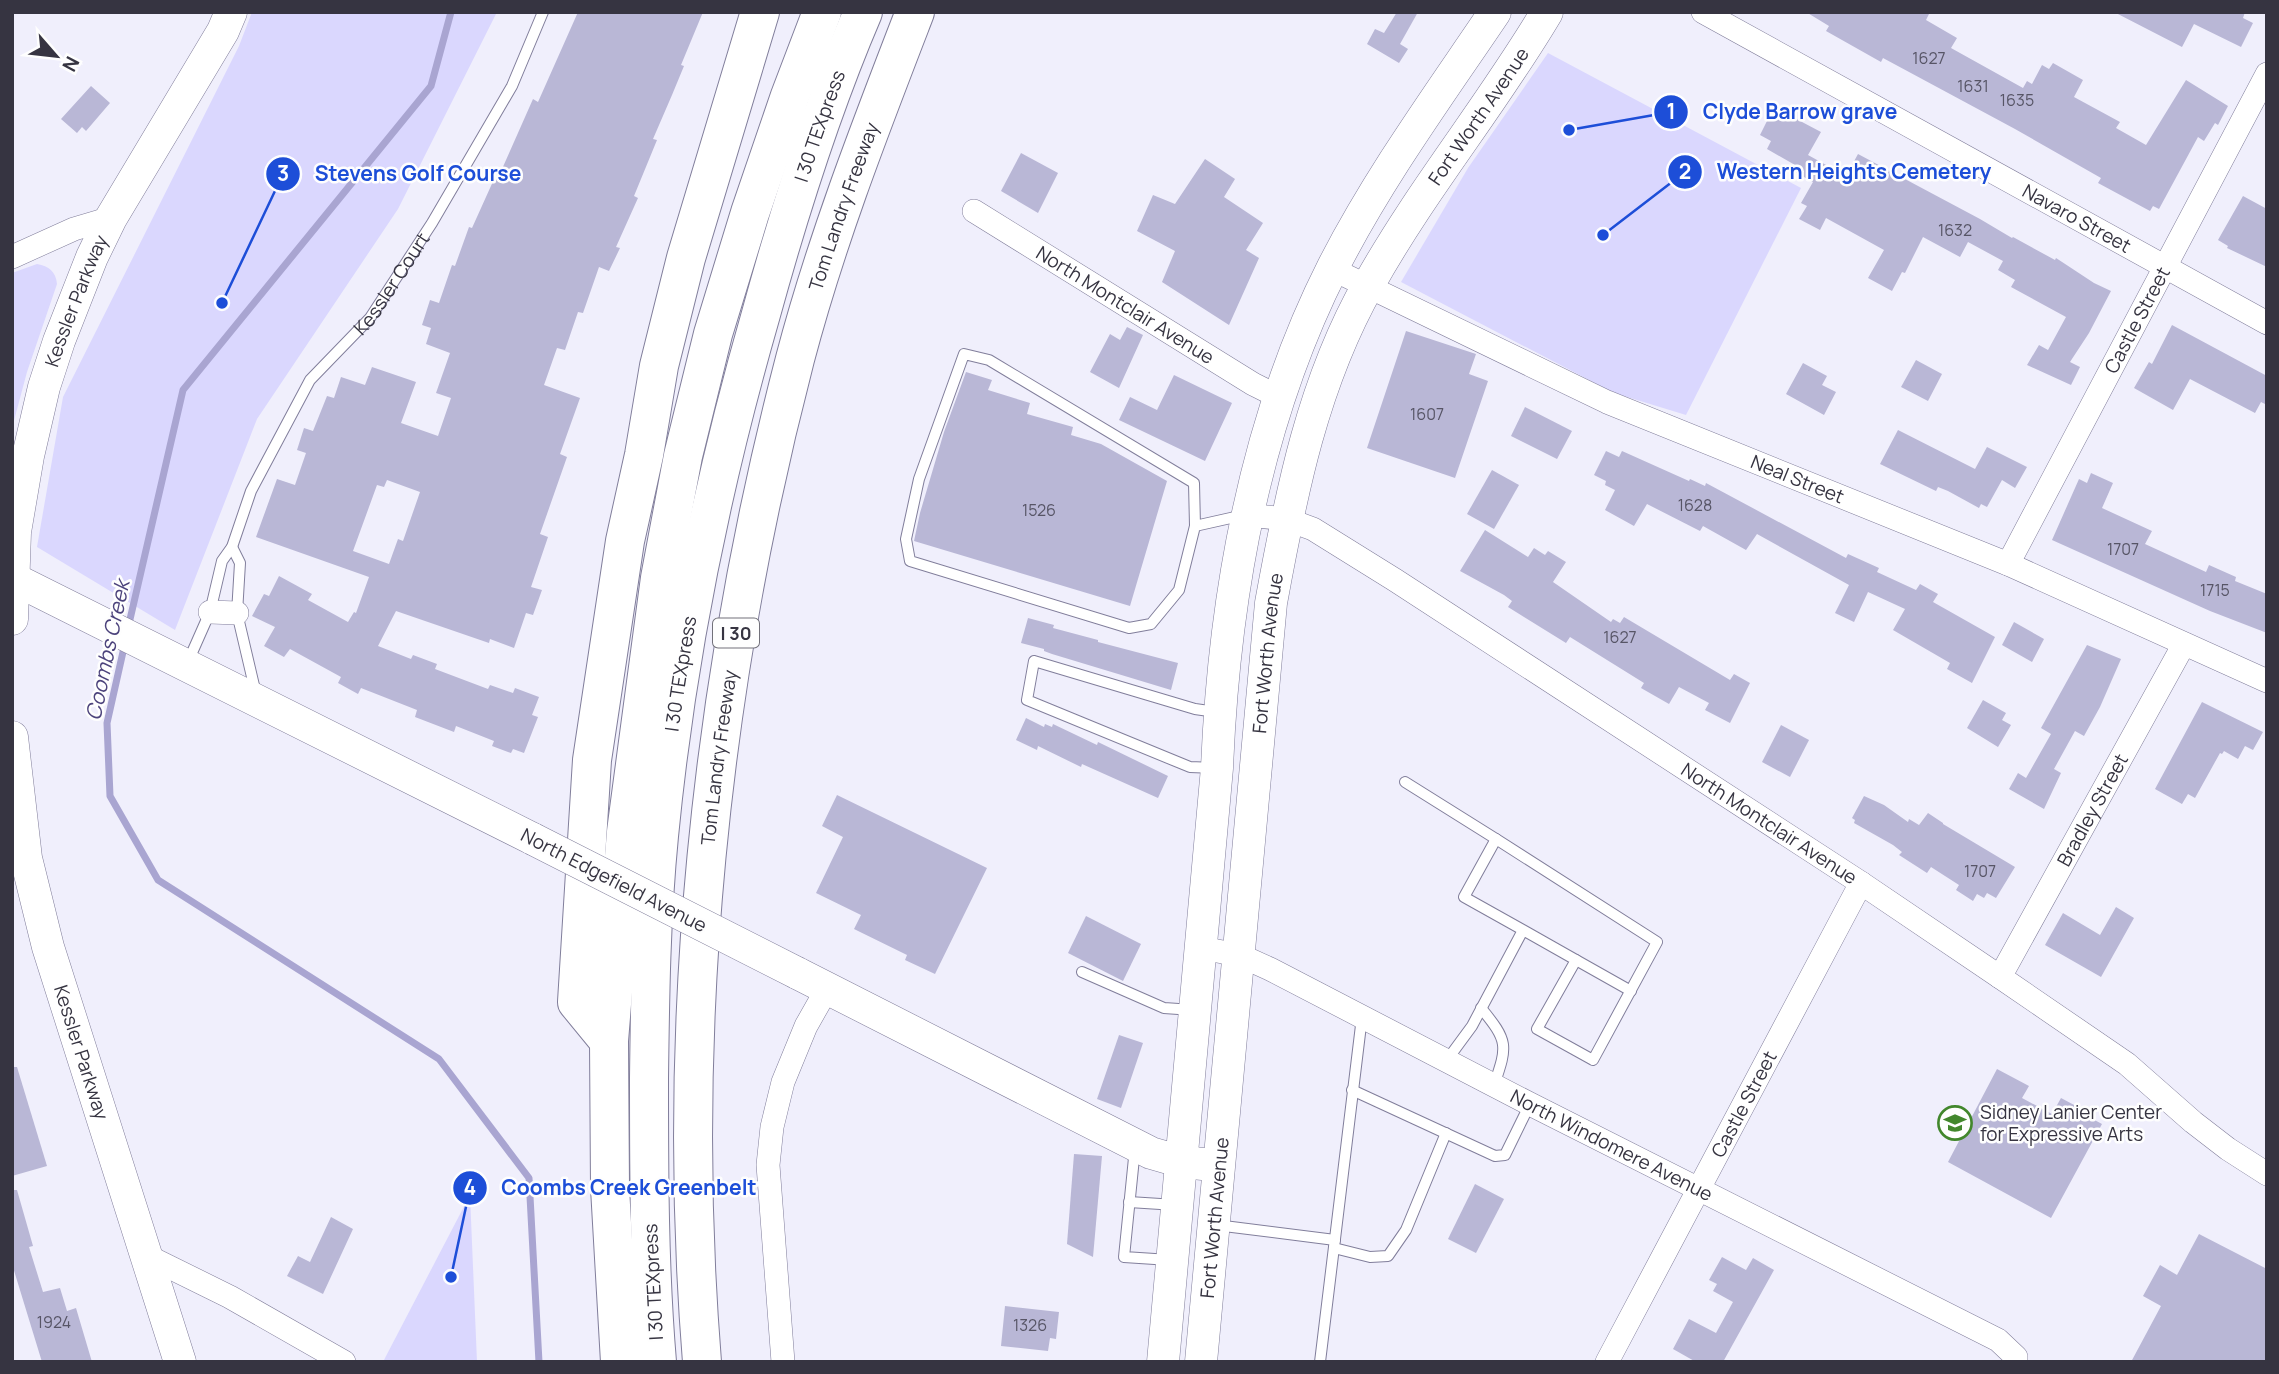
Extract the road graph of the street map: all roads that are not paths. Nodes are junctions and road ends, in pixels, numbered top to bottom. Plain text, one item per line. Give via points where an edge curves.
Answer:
1 (231, 12) edge
2 (543, 12) edge
3 (761, 12) edge
4 (822, 12) edge
5 (863, 12) edge
6 (915, 12) edge
7 (1495, 12) edge
8 (1547, 12) edge
9 (1703, 12) edge
10 (2267, 75) edge
11 (974, 212) dead end
12 (111, 218) junction
13 (12, 257) edge
14 (2166, 267) junction
15 (1332, 269) junction
16 (1368, 286) junction
17 (2267, 323) edge
18 (1279, 397) junction
19 (1247, 514) junction
20 (1286, 519) junction
21 (14, 526) edge
22 (1195, 526) junction
23 (232, 547) junction
24 (2008, 564) junction
25 (14, 579) edge
26 (210, 612) junction
27 (237, 613) junction
28 (12, 619) edge
29 (2184, 644) junction
30 (187, 664) junction
31 (2267, 681) edge
32 (257, 699) junction
33 (1219, 713) junction
34 (1259, 716) junction
35 (12, 737) edge
36 (1217, 768) junction
37 (1405, 782) dead end
38 (1496, 839) junction
39 (1861, 883) junction
40 (1523, 930) junction
41 (1201, 948) junction
42 (1239, 955) junction
43 (1576, 960) junction
44 (1082, 972) dead end
45 (2000, 977) junction
46 (827, 989) junction
47 (1630, 991) junction
48 (1481, 1008) junction
49 (1195, 1010) junction
50 (1362, 1017) junction
51 (609, 1041) junction
52 (1447, 1060) junction
53 (1494, 1086) junction
54 (1352, 1090) junction
55 (1530, 1104) junction
56 (1446, 1133) junction
57 (1135, 1145) junction
58 (1182, 1162) junction
59 (1219, 1165) junction
60 (2267, 1174) edge
61 (1699, 1188) junction
62 (1129, 1202) junction
63 (1178, 1205) junction
64 (1213, 1225) junction
65 (1334, 1244) junction
66 (145, 1255) junction
67 (1172, 1261) junction
68 (696, 1279) junction
69 (2016, 1360) edge
70 (180, 1362) edge
71 (344, 1362) edge
72 (620, 1362) edge
73 (657, 1362) edge
74 (702, 1362) edge
75 (730, 1362) edge
76 (783, 1362) edge
77 (1163, 1362) edge
78 (1201, 1362) edge
79 (1320, 1362) edge
80 (1606, 1362) edge

1 - 12 main road, Kessler Parkway
2 - 23 lane, Kessler Court via 512,86 432,223 370,318 310,380 251,491
3 - 51 highway via 686,258 659,366 616,596 592,760 577,1002
4 - 51 highway via 750,213 713,334 683,456 660,578 626,832
5 - 73 highway, I 30 TEXpress via 817,131 740,386 678,693 659,836 650,970 649,1157
6 - 68 highway, Tom Landry Freeway / I 30 via 831,241 796,356 742,594 709,837 700,965 694,1080
7 - 15 main road, Fort Worth Avenue via 1406,143
8 - 16 main road, Fort Worth Avenue
9 - 14 street, Navaro Street
10 - 14 street, Castle Street
11 - 18 street, North Montclair Avenue
12 - 13 street
12 - 21 main road, Kessler Parkway via 51,364
14 - 17 street, Navaro Street
14 - 24 street, Castle Street
15 - 16 street, Neal Street
15 - 18 main road, Fort Worth Avenue
16 - 20 main road, Fort Worth Avenue via 1336,351
16 - 24 street, Neal Street via 1607,402
18 - 19 main road, Fort Worth Avenue
19 - 20 street, North Montclair Avenue
19 - 22 lane
19 - 33 main road, Fort Worth Avenue
20 - 34 main road, Fort Worth Avenue
20 - 39 street, North Montclair Avenue via 1313,529 1384,573
21 - 25 main road, Kessler Parkway
22 - 22 lane via 1194,483 989,360 964,354 919,479 906,539 910,561 1129,628 1151,624 1179,590
23 - 26 lane, Kessler Court via 222,561
23 - 27 lane via 240,563
24 - 29 street, Neal Street
25 - 28 main road, Kessler Parkway
25 - 30 main road, North Edgefield Avenue
26 - 27 street
26 - 30 lane, Kessler Court
27 - 32 lane
29 - 31 street, Neal Street
29 - 45 street, Bradley Street
30 - 32 main road, North Edgefield Avenue
32 - 46 main road, North Edgefield Avenue, bridge
33 - 34 main road
33 - 36 main road, Fort Worth Avenue
33 - 36 lane via 1034,661 1027,700 1189,767
34 - 42 main road, Fort Worth Avenue
35 - 66 main road, Kessler Parkway via 26,858 48,947
36 - 41 main road, Fort Worth Avenue
37 - 38 lane
38 - 40 lane via 1464,897
38 - 47 lane via 1657,942
39 - 45 street, North Montclair Avenue
39 - 61 street, Castle Street
40 - 43 lane
40 - 48 lane
41 - 42 street, North Windomere Avenue
41 - 49 main road, Fort Worth Avenue
42 - 50 street, North Windomere Avenue
42 - 59 main road, Fort Worth Avenue
43 - 47 lane
43 - 47 lane via 1536,1029 1593,1060
44 - 49 lane via 1164,1008
45 - 60 street, North Montclair Avenue via 2127,1064 2193,1122
46 - 57 main road, North Edgefield Avenue
46 - 76 street via 783,1082 772,1127 768,1165
48 - 52 lane
48 - 53 lane via 1502,1033 1503,1058
49 - 58 main road, Fort Worth Avenue
50 - 52 street, North Windomere Avenue
50 - 54 lane
51 - 72 highway via 610,1188
52 - 53 street, North Windomere Avenue
53 - 55 street, North Windomere Avenue
54 - 56 lane
54 - 65 lane
55 - 56 lane via 1504,1154 1494,1156
55 - 61 street, North Windomere Avenue
56 - 65 lane via 1406,1230 1388,1256 1370,1256
57 - 58 main road, North Edgefield Avenue
57 - 62 lane
58 - 59 main road, North Edgefield Avenue
58 - 63 main road, Fort Worth Avenue
59 - 64 main road, Fort Worth Avenue
61 - 69 street, North Windomere Avenue via 1998,1340
61 - 80 street, Castle Street
62 - 63 lane
62 - 67 lane via 1124,1256
63 - 67 main road, Fort Worth Avenue
64 - 65 lane
64 - 78 main road, Fort Worth Avenue
65 - 79 lane
66 - 70 main road, Kessler Parkway
66 - 71 street
67 - 77 main road, Fort Worth Avenue
68 - 74 highway, Tom Landry Freeway / I 30
68 - 75 highway

